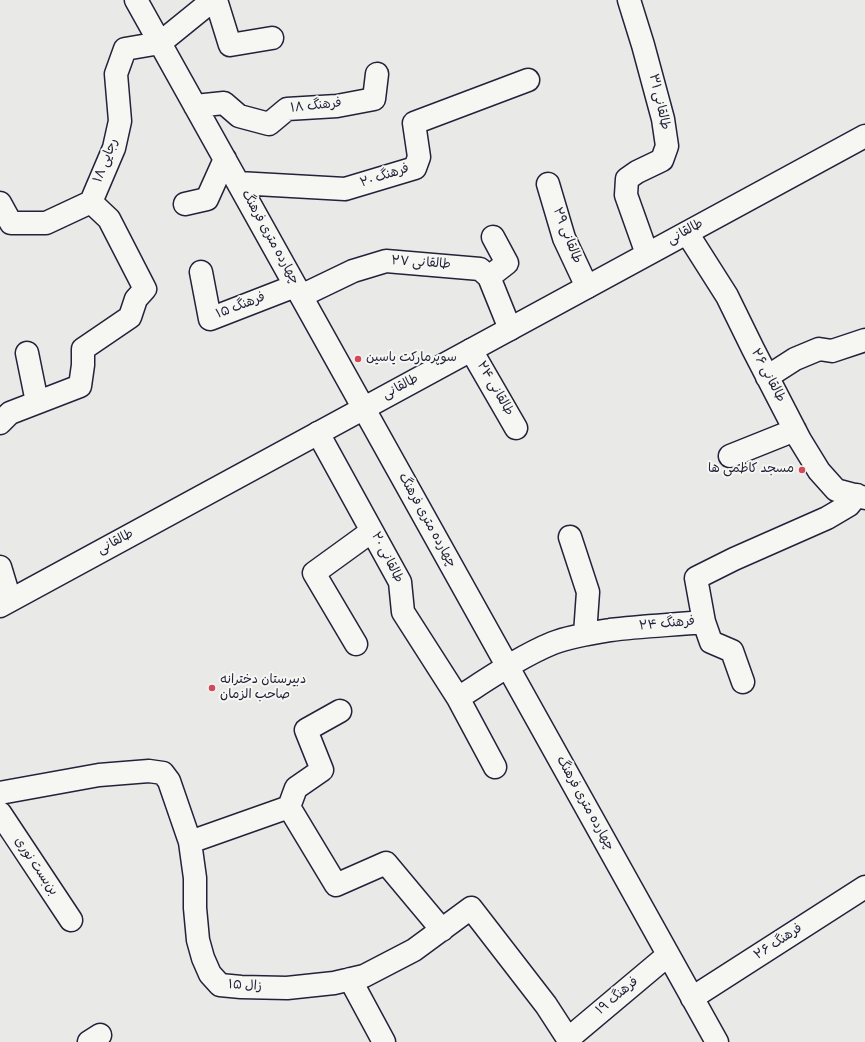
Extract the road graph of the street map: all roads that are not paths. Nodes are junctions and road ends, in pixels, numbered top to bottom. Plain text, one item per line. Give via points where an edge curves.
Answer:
1 (136, 0) edge
2 (215, 0) edge
3 (629, 0) edge
4 (272, 38) dead end
5 (160, 43) junction
6 (377, 74) dead end
7 (528, 80) dead end
8 (195, 106) junction
9 (865, 136) edge
10 (225, 159) junction
11 (238, 183) junction
12 (548, 184) dead end
13 (91, 202) junction
14 (0, 204) edge
15 (185, 204) dead end
16 (687, 232) junction
17 (493, 237) dead end
18 (647, 254) junction
19 (201, 272) dead end
20 (489, 277) junction
21 (587, 287) junction
22 (298, 291) junction
23 (510, 329) junction
24 (865, 340) edge
25 (471, 350) junction
26 (28, 353) dead end
27 (767, 377) junction
28 (38, 402) junction
29 (364, 408) junction
30 (0, 423) edge
31 (516, 428) dead end
32 (795, 430) junction
33 (318, 433) junction
34 (730, 456) dead end
35 (861, 496) edge
36 (372, 531) junction
37 (570, 537) dead end
38 (0, 567) edge
39 (5, 603) edge
40 (704, 622) junction
41 (585, 634) junction
42 (356, 644) dead end
43 (508, 667) junction
44 (743, 682) dead end
45 (458, 698) junction
46 (340, 711) dead end
47 (495, 767) dead end
48 (0, 792) edge
49 (290, 807) junction
50 (0, 813) edge
51 (190, 842) junction
52 (865, 887) edge
53 (71, 920) dead end
54 (442, 930) junction
55 (668, 955) junction
56 (350, 979) junction
57 (692, 998) junction
58 (569, 1041) edge
59 (384, 1042) edge
60 (717, 1042) edge

1 - 5 street, چهارده متری فرهنگ
2 - 4 street via 230,45
2 - 5 street
3 - 18 street, طالقانی ۳۱ via 664,119 666,146 662,160 627,179 626,195
5 - 8 street, چهارده متری فرهنگ
5 - 13 street, رجایی ۱۸ via 125,49 116,74 120,121 114,148
6 - 8 street, فرهنگ ۱۸ via 374,99 337,106 287,109 269,124 239,116 224,103
7 - 11 street, فرهنگ ۲۰ via 414,123 419,157 415,168 345,189
8 - 10 street, چهارده متری فرهنگ
9 - 16 street, طالقانی
10 - 11 street, چهارده متری فرهنگ
10 - 15 street via 207,199
11 - 22 street, چهارده متری فرهنگ
12 - 21 street, طالقانی ۲۹ via 564,238
13 - 14 street via 46,223 11,223
13 - 28 street via 109,219 145,289 136,299 130,317 82,349 80,386
16 - 18 street, طالقانی
16 - 27 street, طالقانی ۲۶ via 727,296
17 - 20 street via 507,263
18 - 21 street, طالقانی
19 - 22 street, فرهنگ ۱۵ via 210,319
20 - 22 street, طالقانی ۲۷ via 480,269 386,261
20 - 23 street
21 - 23 street, طالقانی
22 - 29 street, چهارده متری فرهنگ
23 - 25 street, طالقانی
24 - 27 street via 832,351 820,349 795,359
25 - 29 street, طالقانی
25 - 31 street, طالقانی ۲۴
26 - 28 street
27 - 32 street, طالقانی ۲۶
28 - 30 street via 10,413
29 - 33 street, طالقانی
29 - 43 street, چهارده متری فرهنگ
32 - 34 street
32 - 35 street, طالقانی ۲۶ via 836,490
33 - 36 street, طالقانی ۲۰
33 - 39 street, طالقانی
35 - 40 street, فرهنگ ۲۴ via 827,518 696,578
36 - 42 street via 314,573
36 - 45 street, طالقانی ۲۰ via 400,582 403,612
37 - 41 street via 588,592
38 - 39 street
40 - 41 street, فرهنگ ۲۴
40 - 44 street via 711,642 732,651
41 - 43 street, فرهنگ ۲۴ via 554,643
43 - 45 street, فرهنگ ۲۴
43 - 55 street, چهارده متری فرهنگ
45 - 47 street, طالقانی ۲۰
46 - 49 street via 306,730 322,770 296,788
48 - 51 street, زال ۱۵ via 99,775 150,771 163,773 169,782
49 - 51 street
49 - 54 street via 336,885 386,863
50 - 53 street, بن‌بست نوری
51 - 56 street, زال ۱۵ via 195,878 198,940 210,974 220,985 287,988
52 - 57 street, فرهنگ ۲۶
54 - 56 street, زال ۱۵ via 414,950 364,976
54 - 58 street, زال ۱۵ via 471,908 546,1005
55 - 57 street, چهارده متری فرهنگ
55 - 58 street, فرهنگ ۱۹
56 - 59 street
57 - 60 street, چهارده متری فرهنگ

